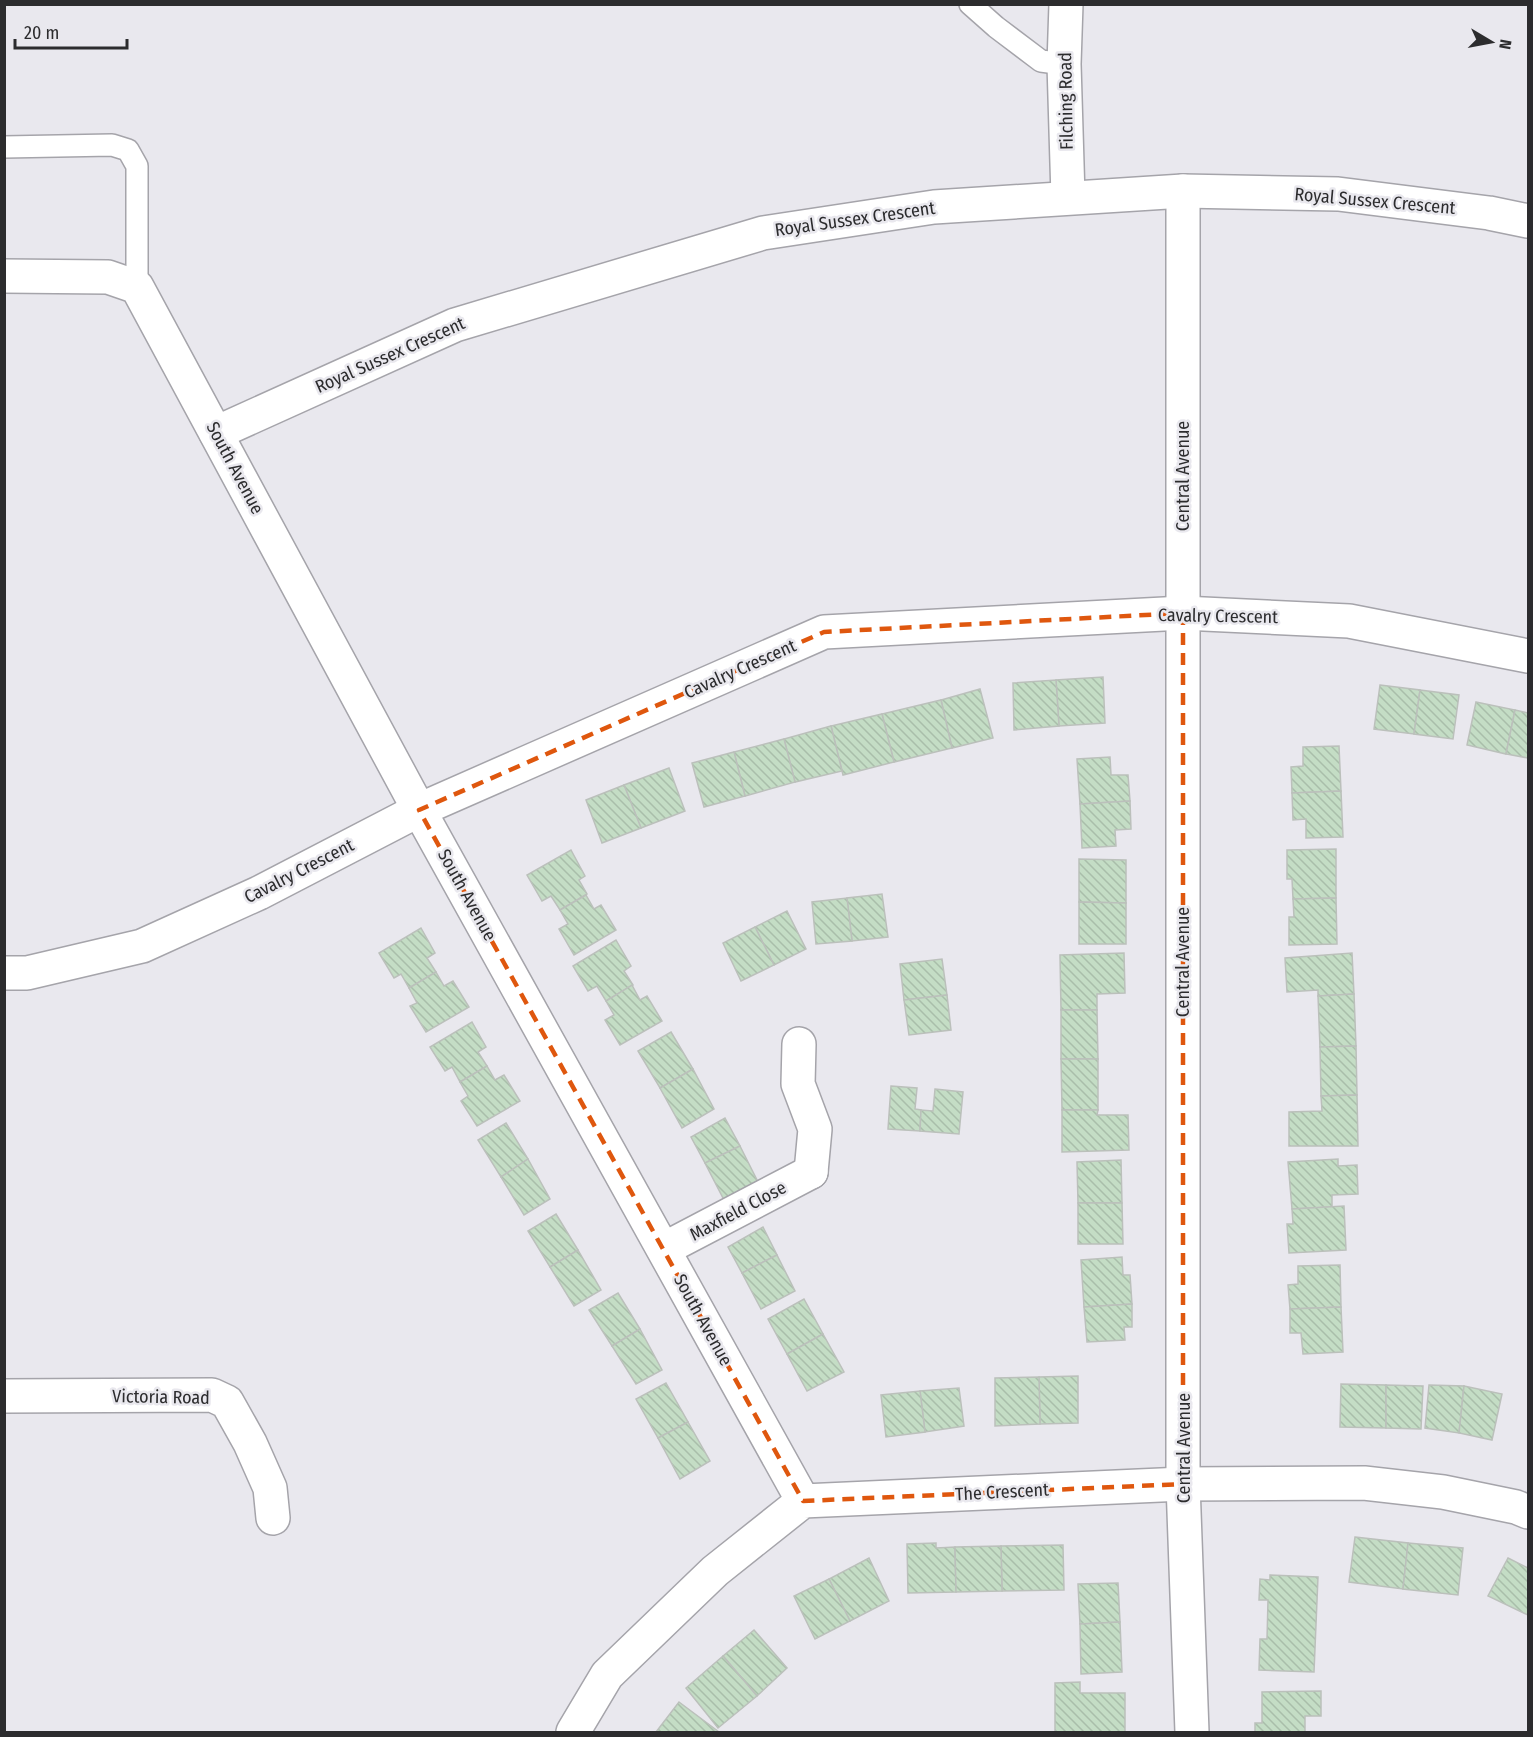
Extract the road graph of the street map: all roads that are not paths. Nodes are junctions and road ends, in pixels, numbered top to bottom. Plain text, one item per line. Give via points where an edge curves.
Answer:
1 (970, 4) edge
2 (1066, 4) edge
3 (1064, 64) junction
4 (4, 147) edge
5 (1183, 191) junction
6 (1068, 197) junction
7 (1528, 221) edge
8 (4, 276) edge
9 (137, 287) junction
10 (216, 433) junction
11 (1183, 612) junction
12 (1528, 656) edge
13 (419, 810) junction
14 (4, 973) edge
15 (799, 1044) dead end
16 (664, 1249) junction
17 (4, 1396) edge
18 (1183, 1484) junction
19 (803, 1500) junction
20 (1528, 1512) edge
21 (273, 1518) dead end
22 (573, 1732) edge
23 (1192, 1732) edge

1 - 3 lane via 1041,61
2 - 3 street, Filching Road
3 - 6 street, Filching Road
4 - 9 lane via 112,145 128,150 136,166
5 - 6 street, Royal Sussex Crescent
5 - 7 street, Royal Sussex Crescent via 1338,194
5 - 11 street, Central Avenue
6 - 10 street, Royal Sussex Crescent via 934,207 763,233 455,325
8 - 9 street via 108,277
9 - 10 street, South Avenue
10 - 13 street, South Avenue
11 - 12 street, Cavalry Crescent via 1348,621
11 - 13 street, Cavalry Crescent via 824,632
11 - 18 street, Central Avenue
13 - 14 street, Cavalry Crescent via 259,893 142,946 27,973
13 - 16 street, South Avenue
15 - 16 street, Maxfield Close via 798,1084 815,1129 820,1178
16 - 19 street, South Avenue
17 - 21 street, Victoria Road via 212,1395 227,1402 250,1443 270,1488
18 - 19 street, The Crescent
18 - 20 street, The Crescent via 1364,1483 1443,1492
18 - 23 street, Central Avenue
19 - 22 street via 715,1571 607,1675

